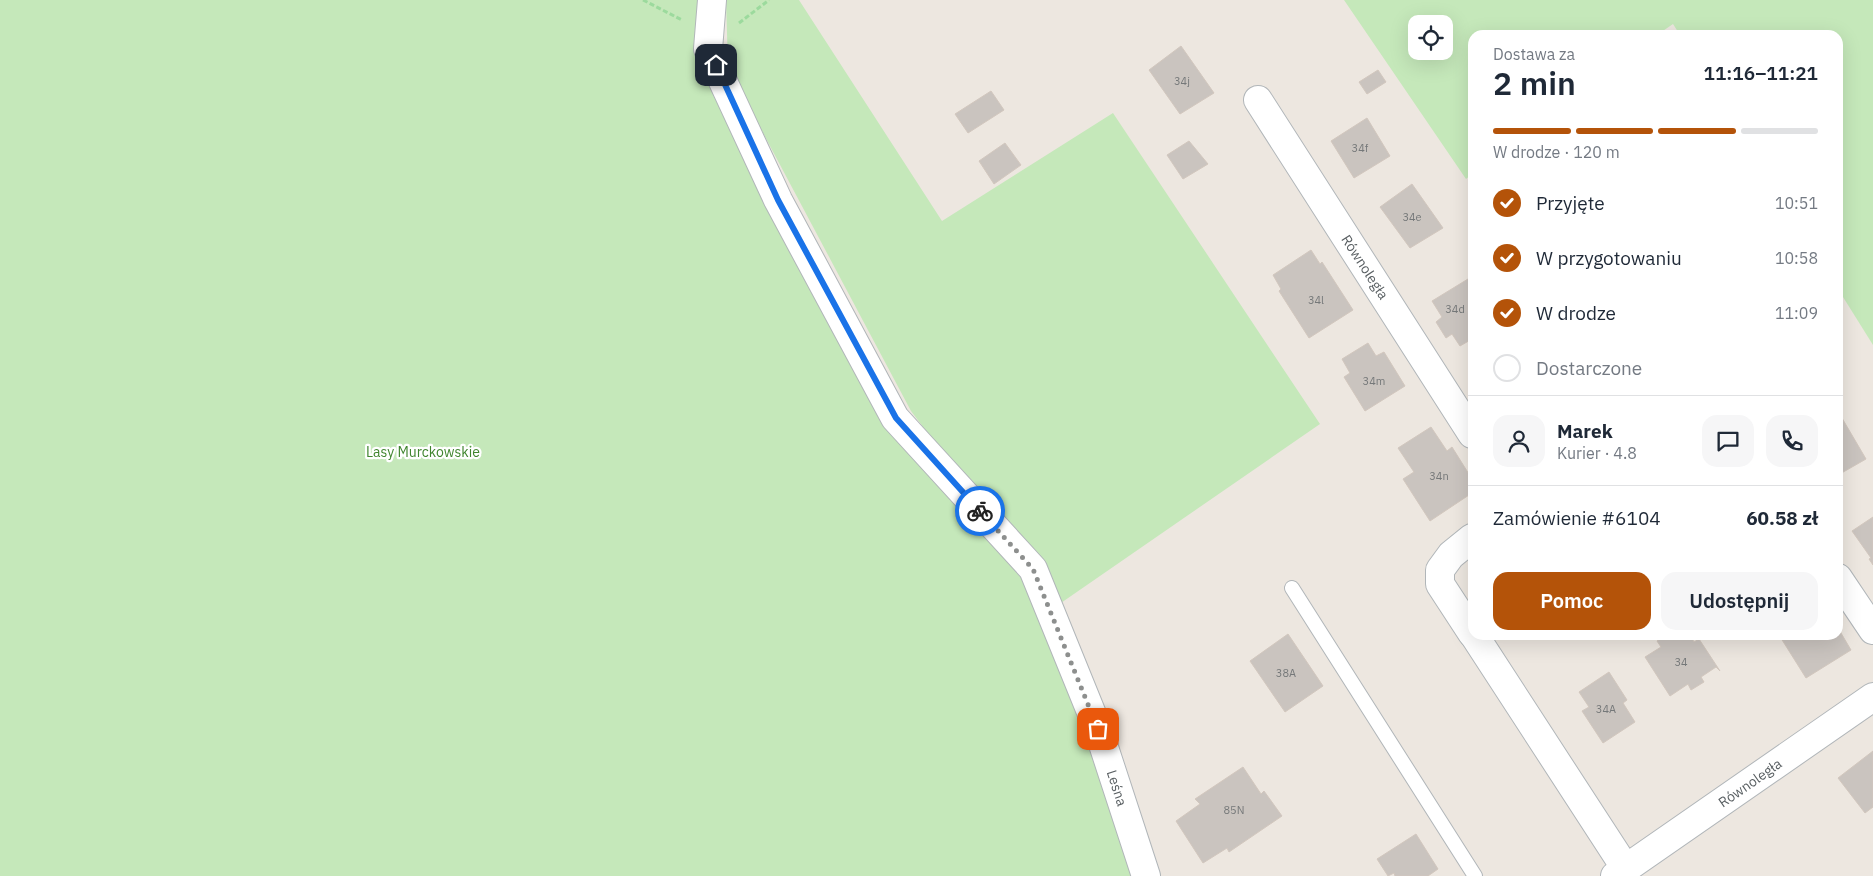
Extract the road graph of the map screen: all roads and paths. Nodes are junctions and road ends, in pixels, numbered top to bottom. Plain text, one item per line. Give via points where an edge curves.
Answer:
1 (643, 0) edge
2 (712, 0) edge
3 (708, 49) junction
4 (1258, 100) dead end
5 (1468, 428) edge
6 (1468, 541) edge
7 (1843, 585) edge
8 (1292, 588) dead end
9 (1468, 626) edge
10 (1873, 630) edge
11 (1477, 640) edge
12 (1873, 697) edge
13 (1621, 872) edge
14 (1146, 876) edge
15 (1475, 876) edge

1 - 3 path via 681,18
2 - 3 street, Leśna
3 - 14 street, Leśna via 778,200 896,418 1033,569 1098,729
4 - 5 street, Równoległa
6 - 9 street, Równoległa via 1451,555 1440,570 1440,584
7 - 10 street
8 - 15 lane
11 - 13 street, Równoległa
12 - 13 street, Równoległa

